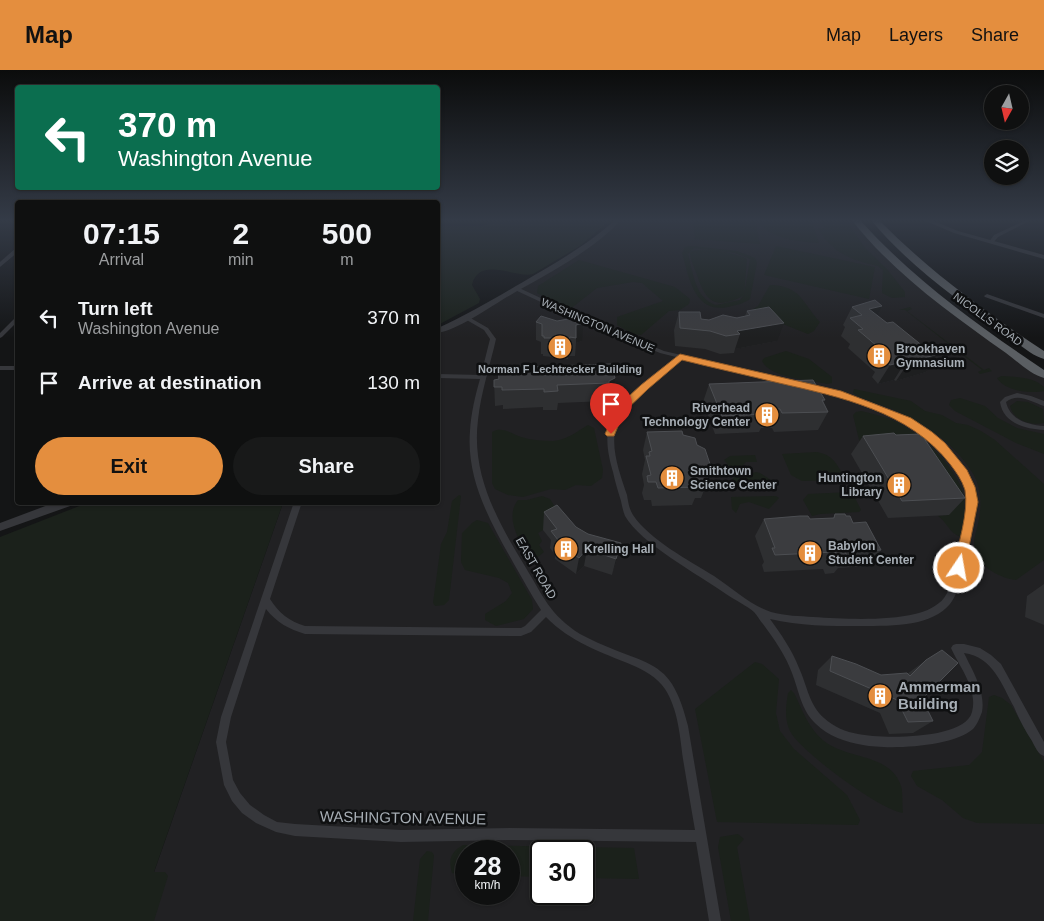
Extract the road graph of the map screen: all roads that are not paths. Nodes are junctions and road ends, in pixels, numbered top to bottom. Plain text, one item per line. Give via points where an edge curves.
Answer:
1 (569, 259) edge
2 (893, 259) edge
3 (914, 259) edge
4 (517, 289) junction
5 (987, 296) dead end
6 (1044, 316) edge
7 (467, 318) junction
8 (15, 321) edge
9 (440, 330) edge
10 (0, 336) edge
11 (1044, 356) edge
12 (680, 357) junction
13 (0, 368) edge
14 (15, 368) edge
15 (1044, 375) edge
16 (440, 376) edge
17 (484, 377) junction
18 (1030, 398) junction
19 (1044, 400) edge
20 (1044, 404) edge
21 (1044, 428) edge
22 (297, 505) edge
23 (45, 507) edge
24 (0, 527) edge
25 (265, 600) junction
26 (756, 608) junction
27 (546, 611) junction
28 (1044, 751) edge
29 (700, 836) junction
30 (715, 921) edge

1 - 4 street
2 - 15 highway, NICOLLS ROAD via 970,323
3 - 11 highway, NICOLLS ROAD via 986,317
4 - 7 street
4 - 12 street, WASHINGTON AVENUE via 591,323
5 - 6 street
7 - 9 street
7 - 17 street, EAST ROAD via 486,329 493,338
8 - 10 street
12 - 26 street, WASHINGTON AVENUE via 620,411 612,426 610,442 628,514 644,533
12 - 26 street, WASHINGTON AVENUE via 838,393 908,421 942,446 970,487 972,502 963,552 948,601 924,617 904,622 804,620 776,617
13 - 14 street
16 - 17 street
17 - 27 street, EAST ROAD via 473,418 473,447 483,496
18 - 19 street
18 - 20 street
18 - 21 street via 1010,397 1005,399 1003,407 1017,421 1033,428
22 - 25 street, WASHINGTON AVENUE
23 - 24 street
25 - 27 street via 275,615 305,630 521,632
25 - 29 street, WASHINGTON AVENUE via 220,742 228,781 236,797 260,819 295,830 401,836
26 - 28 street, WASHINGTON AVENUE via 774,630 793,663 805,701 830,729 863,740 888,743 956,734 971,724 976,713 976,690 956,648 965,648 986,656 1002,674
27 - 29 street, EAST ROAD via 580,638 646,666 670,686 679,705
29 - 30 street

